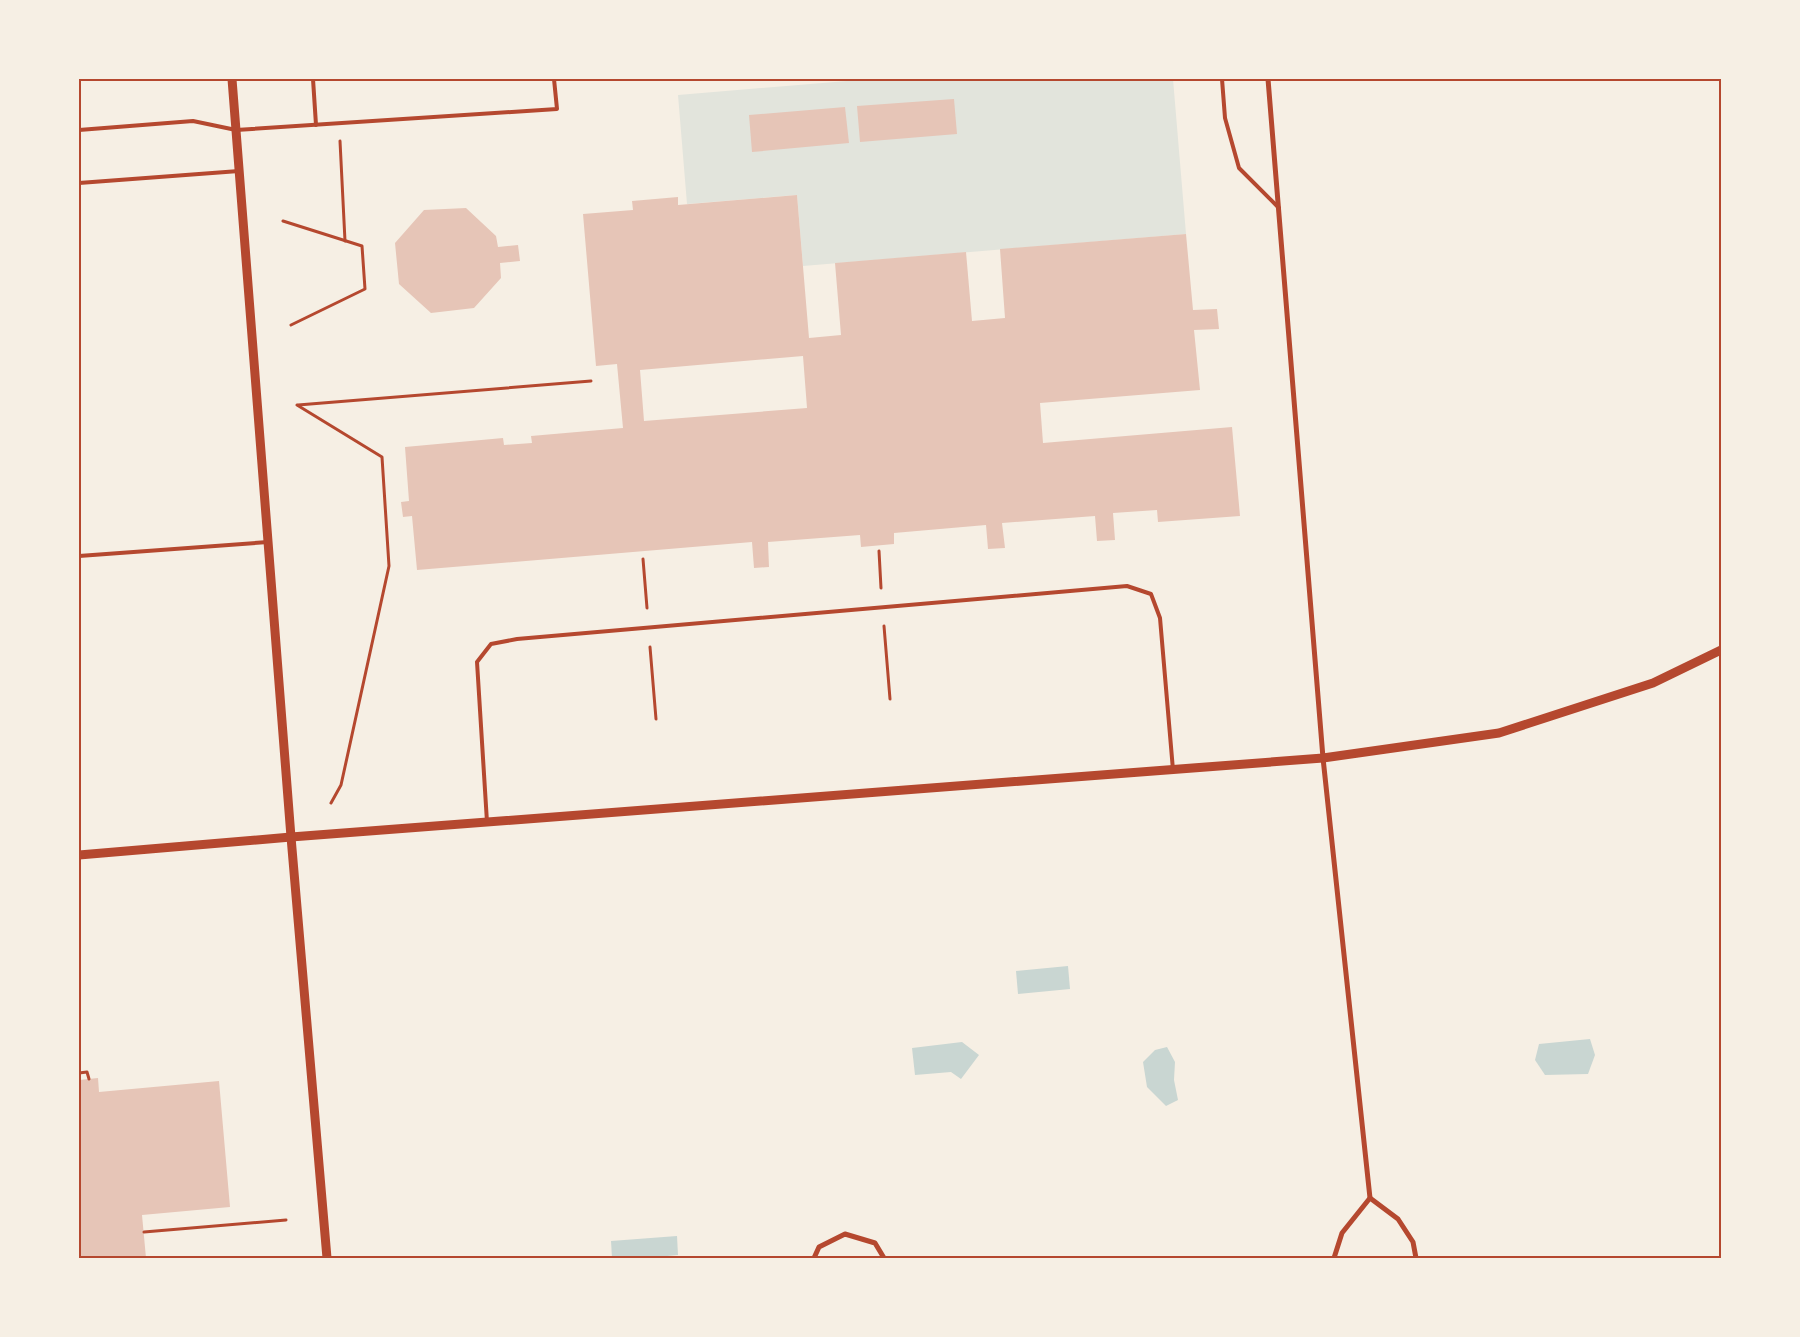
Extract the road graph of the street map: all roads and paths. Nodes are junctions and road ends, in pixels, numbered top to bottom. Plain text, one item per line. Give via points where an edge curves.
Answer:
1 (232, 79) edge
2 (312, 79) edge
3 (554, 79) edge
4 (1222, 79) edge
5 (1268, 79) edge
6 (338, 123) junction
7 (316, 124) junction
8 (79, 130) edge
9 (236, 130) junction
10 (240, 171) junction
11 (79, 183) edge
12 (1279, 208) junction
13 (283, 221) dead end
14 (345, 241) junction
15 (291, 325) dead end
16 (591, 381) dead end
17 (268, 542) junction
18 (79, 556) edge
19 (1721, 650) edge
20 (1323, 758) junction
21 (1173, 770) junction
22 (330, 803) dead end
23 (487, 822) junction
24 (291, 837) junction
25 (79, 855) edge
26 (79, 1073) edge
27 (89, 1079) dead end
28 (1370, 1198) junction
29 (286, 1220) dead end
30 (144, 1232) dead end
31 (327, 1258) edge
32 (814, 1258) edge
33 (884, 1258) edge
34 (1334, 1258) edge
35 (1416, 1258) edge

1 - 9 street
2 - 7 lane
3 - 6 lane via 556,109
4 - 12 lane via 1225,118 1239,168
5 - 12 street
6 - 7 lane
6 - 14 path
7 - 9 lane
8 - 9 lane via 193,121
9 - 10 street
10 - 11 lane
10 - 17 street
12 - 20 street
13 - 14 path
14 - 15 path via 362,246 365,289
16 - 22 path via 297,405 382,457 389,566 341,785
17 - 18 lane
17 - 24 street
19 - 20 street via 1653,683 1499,733
20 - 21 street
20 - 28 street
21 - 23 street
21 - 23 lane via 1160,618 1151,594 1127,586 491,644 477,662
23 - 24 street
24 - 25 street
24 - 31 street
26 - 27 path via 87,1072
28 - 34 street via 1342,1233
28 - 35 street via 1398,1220 1413,1242
29 - 30 path
32 - 33 street via 819,1247 845,1234 875,1243

